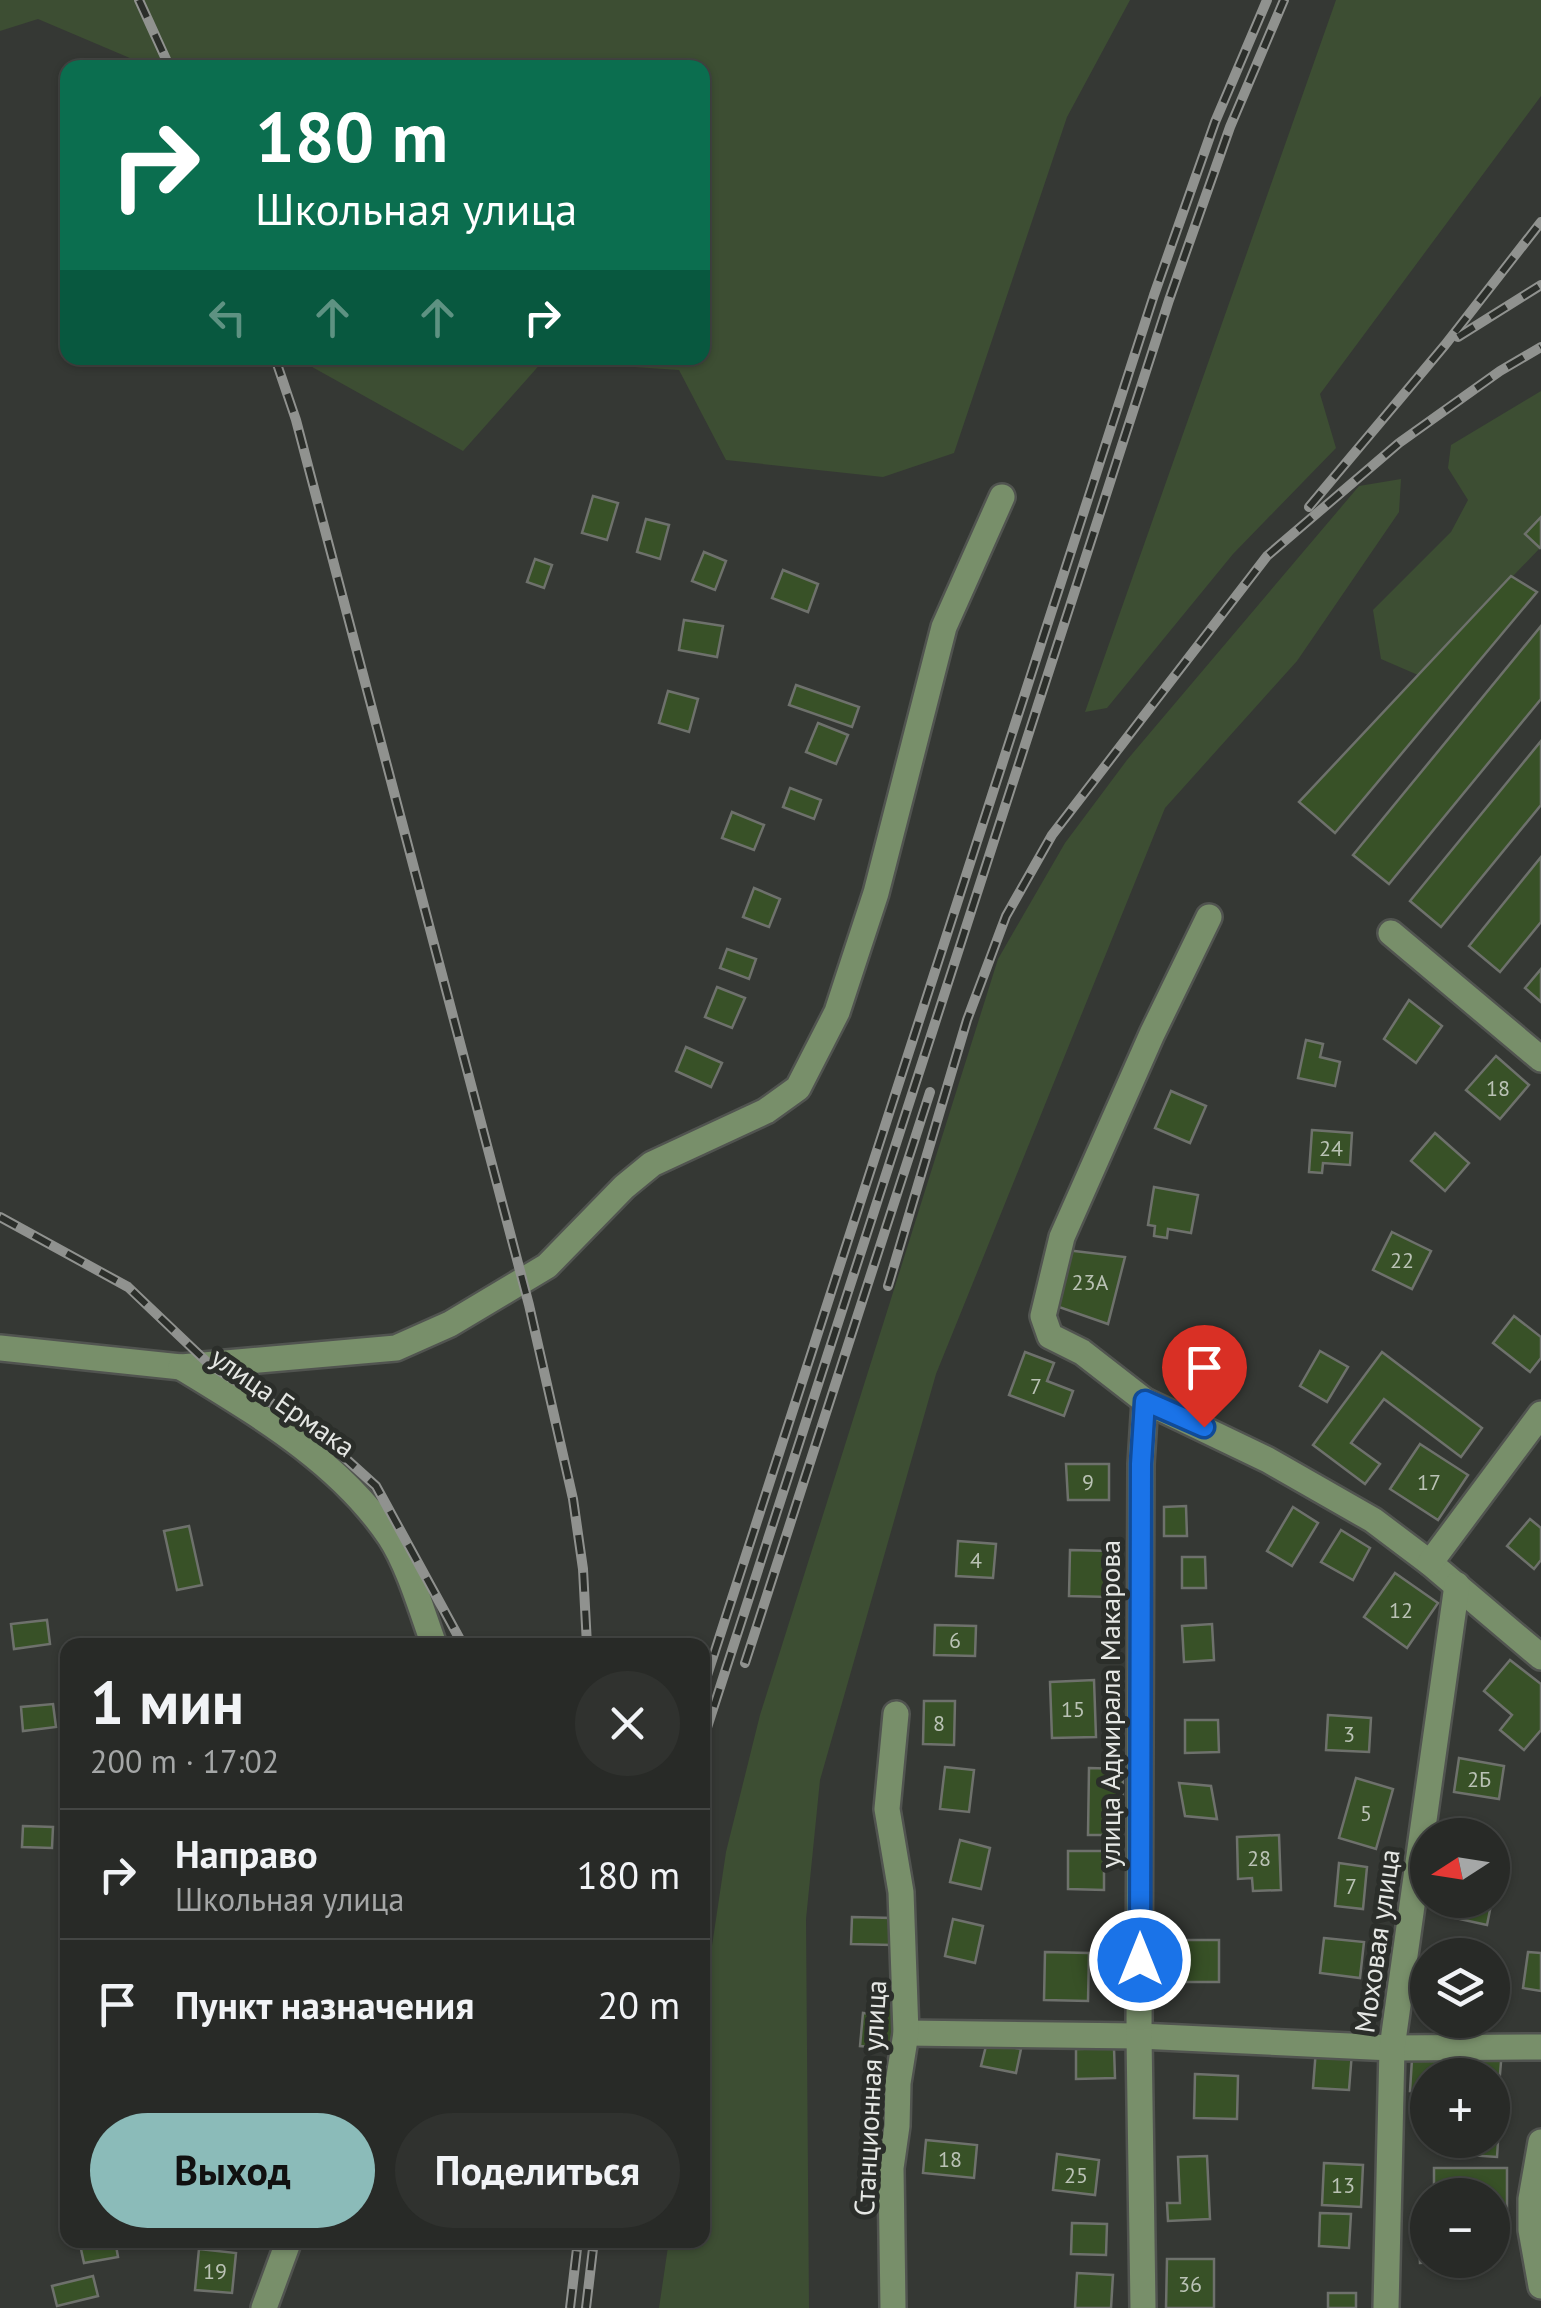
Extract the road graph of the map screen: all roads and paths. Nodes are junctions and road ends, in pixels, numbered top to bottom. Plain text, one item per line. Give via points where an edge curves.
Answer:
1 (1002, 497) dead end
2 (1208, 917) dead end
3 (1391, 933) dead end
4 (1541, 1059) edge
5 (0, 1348) edge
6 (181, 1368) junction
7 (1145, 1401) junction
8 (1541, 1414) edge
9 (1430, 1563) junction
10 (1457, 1585) junction
11 (431, 1638) edge
12 (1541, 1657) edge
13 (896, 1714) dead end
14 (906, 2033) junction
15 (1140, 2036) junction
16 (1541, 2047) edge
17 (1392, 2048) junction
18 (1541, 2142) edge
19 (286, 2248) edge
20 (1541, 2286) edge
21 (264, 2308) edge
22 (893, 2308) edge
23 (1143, 2308) edge
24 (1386, 2308) edge

1 - 6 street via 944,627 876,893 836,1012 798,1088 766,1111 652,1164 548,1266 450,1324 396,1348
2 - 7 street via 1062,1237 1042,1316 1050,1336
3 - 4 street
5 - 6 street
6 - 11 street, улица Ермака via 341,1477 392,1540
7 - 9 street via 1268,1460 1372,1520
7 - 15 street, улица Адмирала Макарова
8 - 9 street
9 - 10 street
10 - 12 street
10 - 17 street, Моховая улица
13 - 14 street, Станционная улица via 887,1808 902,1892
14 - 15 street
14 - 22 street, Станционная улица via 892,2168
15 - 17 street
15 - 23 street, улица Адмирала Макарова
16 - 17 street
17 - 24 street, Моховая улица
18 - 20 street via 1531,2230
19 - 21 street

